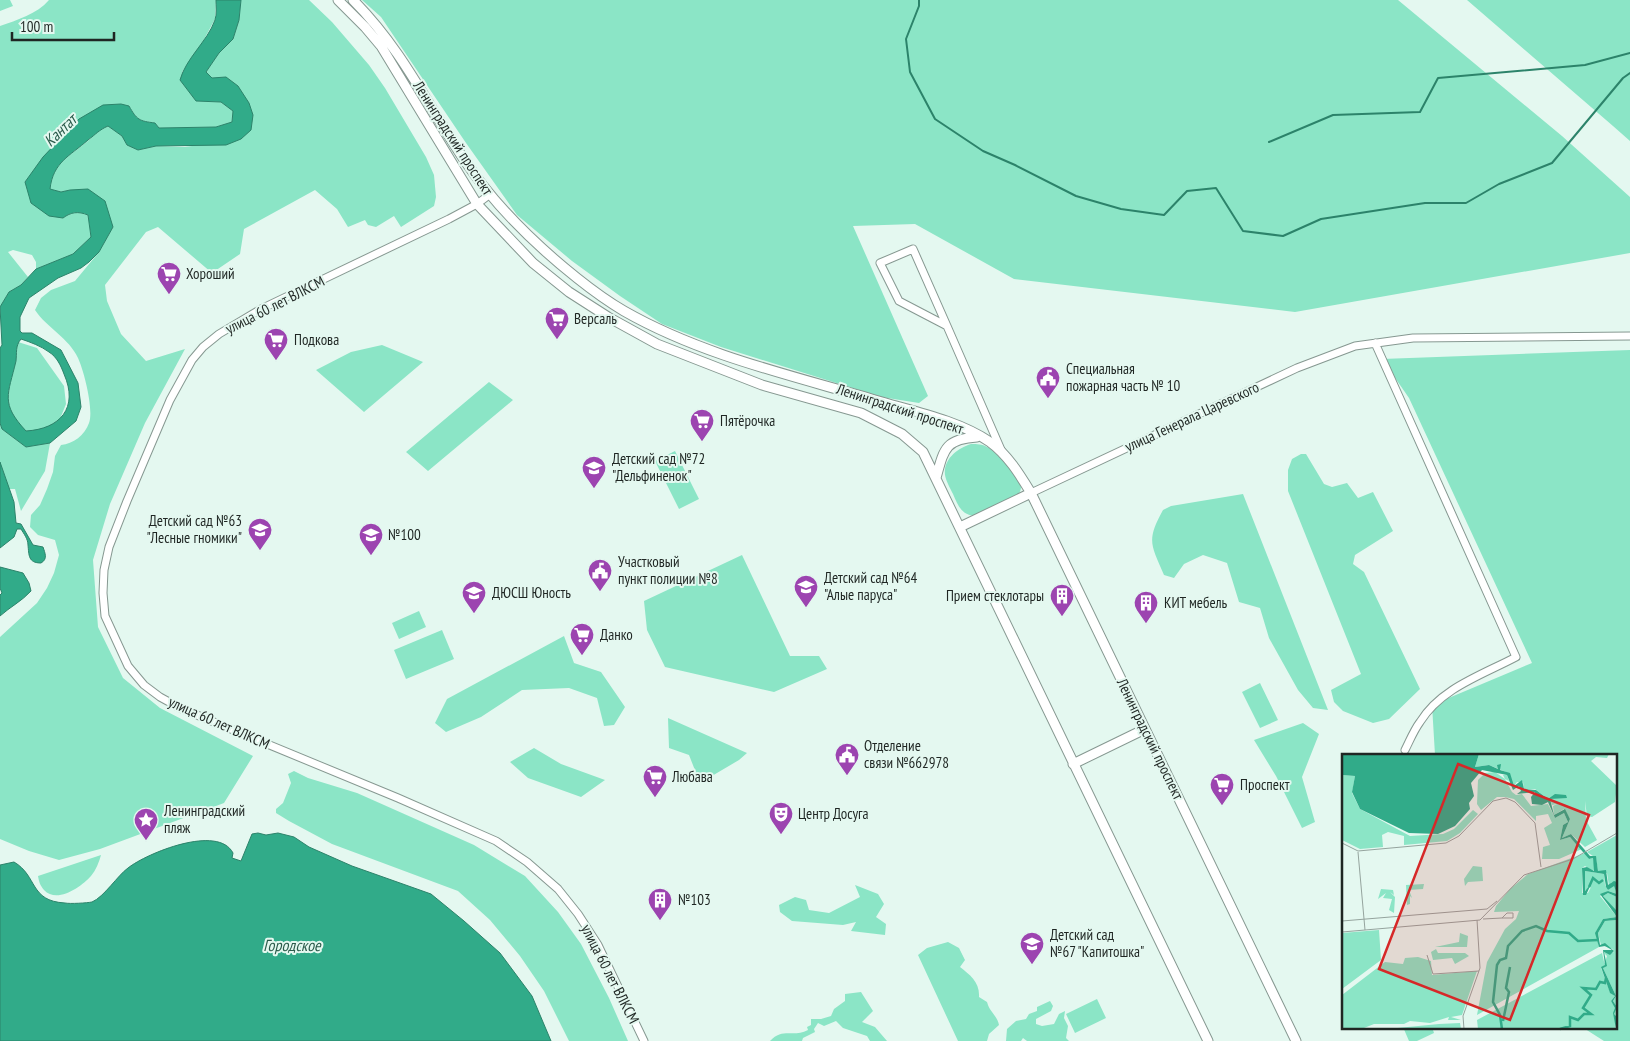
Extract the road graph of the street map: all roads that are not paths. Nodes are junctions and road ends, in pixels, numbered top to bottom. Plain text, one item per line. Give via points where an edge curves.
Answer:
1 (338, 0) edge
2 (353, 0) edge
3 (489, 194) junction
4 (477, 204) junction
5 (947, 326) junction
6 (1630, 336) edge
7 (1375, 343) junction
8 (980, 436) junction
9 (1002, 453) junction
10 (936, 478) junction
11 (1031, 493) junction
12 (960, 527) junction
13 (1145, 729) junction
14 (1405, 750) dead end
15 (1073, 764) junction
16 (644, 1041) edge
17 (1208, 1041) edge
18 (1296, 1041) edge

1 - 4 main road, Ленинградский проспект via 380,46
2 - 3 main road, Ленинградский проспект via 400,55
3 - 4 street, улица 60 лет ВЛКСМ
3 - 8 main road, Ленинградский проспект via 530,239 555,260 616,306 666,334 767,368 944,420
4 - 10 main road, Ленинградский проспект via 533,263 608,317 657,344 709,365 762,385 861,413 902,434 923,452
4 - 16 street, улица 60 лет ВЛКСМ via 261,309 203,346 170,400 109,547 103,586 105,616 128,666 160,697 496,841 527,862 558,889 578,914 598,945
5 - 5 street via 913,249 880,263 899,302
5 - 9 street
6 - 7 street, улица Генерала Царевского via 1413,338
7 - 11 street, улица Генерала Царевского via 1355,346 1297,368
7 - 14 street via 1516,657 1464,682 1441,698 1420,720
8 - 9 main road, Ленинградский проспект
8 - 10 main road via 957,439 948,446 942,454
9 - 11 main road, Ленинградский проспект
10 - 12 main road, Ленинградский проспект
11 - 12 main road
11 - 13 main road, Ленинградский проспект
12 - 15 main road, Ленинградский проспект
13 - 15 main road
13 - 18 main road, Ленинградский проспект
15 - 17 main road, Ленинградский проспект

